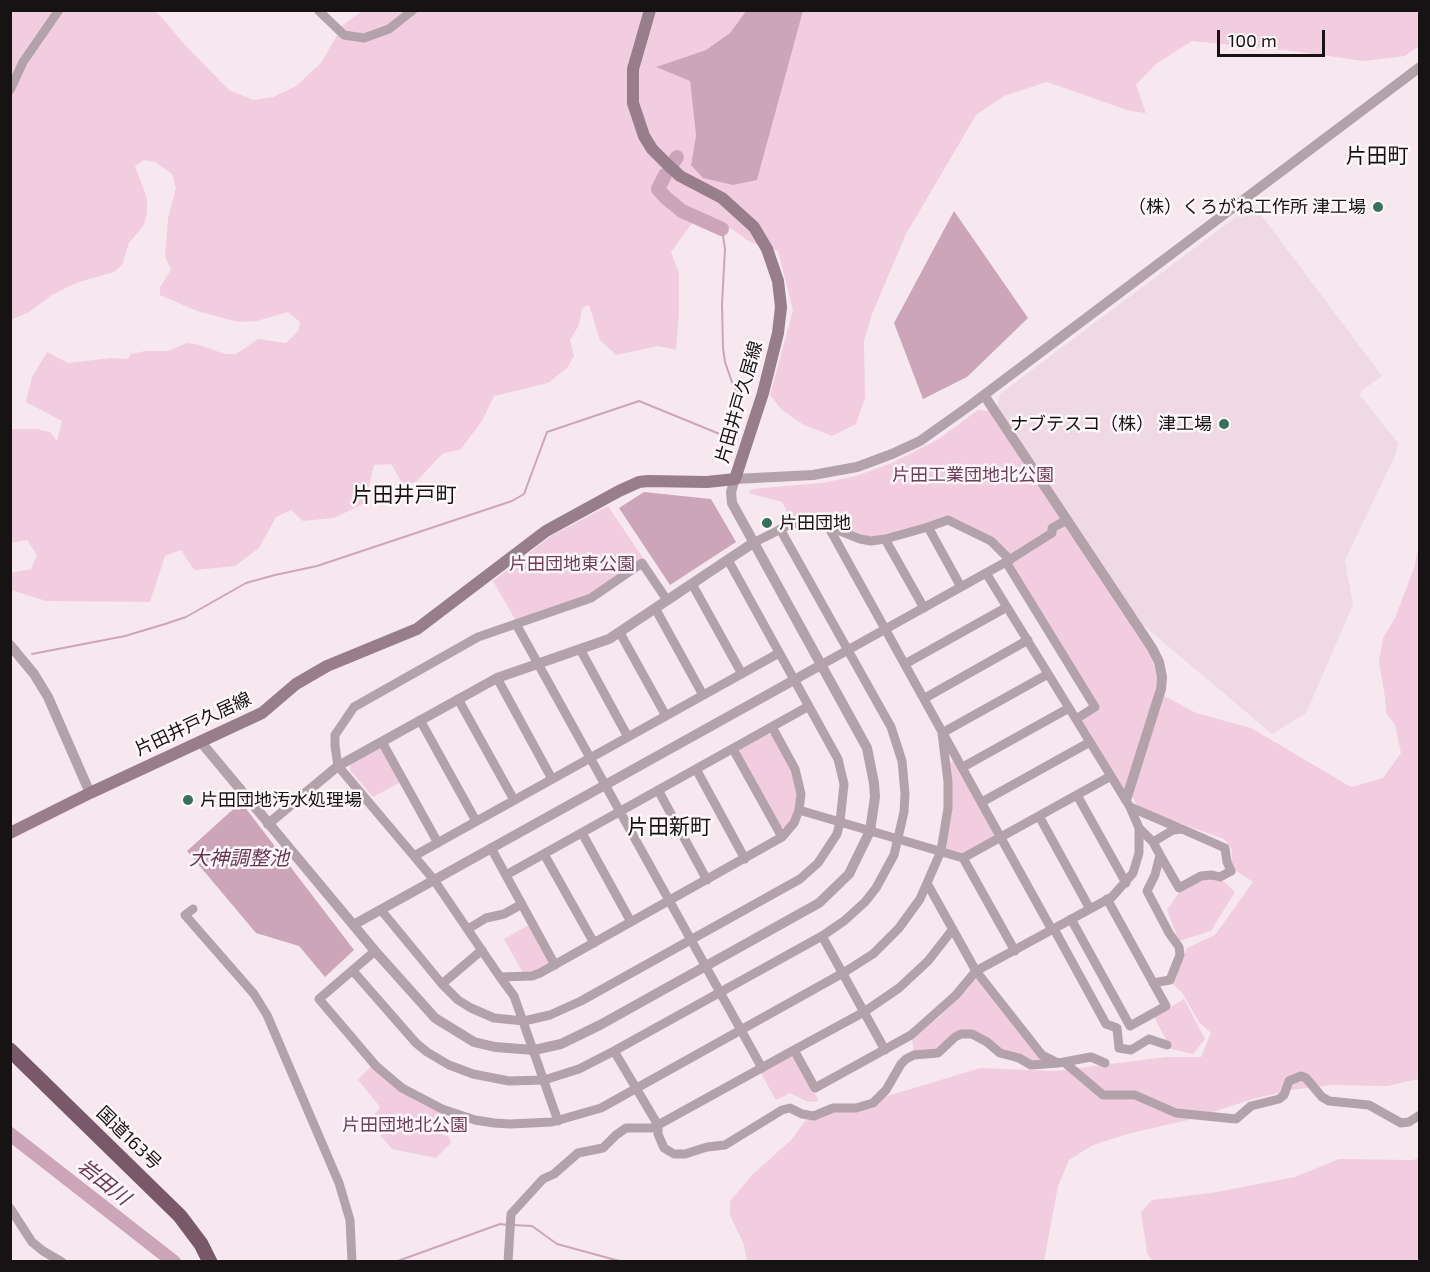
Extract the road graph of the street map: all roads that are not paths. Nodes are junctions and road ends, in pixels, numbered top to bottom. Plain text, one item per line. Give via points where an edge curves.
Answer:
1 (59, 10) edge
2 (318, 10) edge
3 (412, 10) edge
4 (650, 10) edge
5 (1419, 67) edge
6 (10, 90) edge
7 (984, 395) junction
8 (735, 479) junction
9 (1067, 520) junction
10 (828, 526) junction
11 (928, 527) junction
12 (780, 529) junction
13 (885, 539) junction
14 (753, 543) junction
15 (728, 560) junction
16 (1008, 561) junction
17 (986, 573) junction
18 (692, 584) junction
19 (961, 587) junction
20 (667, 600) junction
21 (1007, 607) junction
22 (655, 608) junction
23 (924, 608) junction
24 (516, 624) junction
25 (886, 629) junction
26 (620, 633) junction
27 (1028, 640) junction
28 (10, 645) edge
29 (580, 649) junction
30 (848, 650) junction
31 (779, 653) junction
32 (538, 664) junction
33 (905, 664) junction
34 (822, 665) junction
35 (742, 674) junction
36 (1048, 674) junction
37 (496, 678) junction
38 (795, 680) junction
39 (703, 695) junction
40 (925, 698) junction
41 (458, 699) junction
42 (809, 706) junction
43 (1069, 708) junction
44 (666, 716) junction
45 (1076, 719) junction
46 (420, 720) junction
47 (772, 727) junction
48 (942, 734) junction
49 (628, 737) junction
50 (200, 741) junction
51 (382, 742) junction
52 (1090, 742) junction
53 (733, 749) junction
54 (590, 758) junction
55 (338, 766) junction
56 (963, 767) junction
57 (696, 769) junction
58 (1111, 776) junction
59 (552, 779) junction
60 (605, 785) junction
61 (658, 790) junction
62 (90, 793) junction
63 (1077, 795) junction
64 (514, 800) junction
65 (982, 802) junction
66 (1128, 804) junction
67 (799, 810) junction
68 (620, 812) junction
69 (1039, 816) junction
70 (476, 821) junction
71 (840, 822) junction
72 (268, 824) junction
73 (1139, 828) junction
74 (1182, 829) junction
75 (870, 831) junction
76 (10, 833) edge
77 (582, 833) junction
78 (782, 837) junction
79 (1001, 837) junction
80 (899, 839) junction
81 (1153, 842) junction
82 (438, 843) junction
83 (491, 848) junction
84 (941, 851) junction
85 (544, 854) junction
86 (1160, 855) junction
87 (414, 856) junction
88 (963, 858) junction
89 (745, 859) junction
90 (506, 875) junction
91 (434, 880) junction
92 (707, 880) junction
93 (1126, 883) junction
94 (928, 885) junction
95 (1107, 899) junction
96 (670, 902) junction
97 (522, 904) junction
98 (193, 909) dead end
99 (1090, 909) junction
100 (381, 910) junction
101 (1071, 920) junction
102 (631, 922) junction
103 (355, 924) junction
104 (468, 929) junction
105 (953, 929) junction
106 (1053, 930) junction
107 (822, 936) junction
108 (690, 939) junction
109 (594, 944) junction
110 (482, 950) junction
111 (375, 951) junction
112 (1015, 951) junction
113 (555, 965) junction
114 (705, 966) junction
115 (352, 971) junction
116 (976, 971) junction
117 (843, 973) junction
118 (500, 977) junction
119 (1153, 983) junction
120 (442, 984) junction
121 (720, 992) junction
122 (864, 1012) junction
123 (524, 1021) junction
124 (741, 1030) junction
125 (1167, 1045) dead end
126 (534, 1050) junction
127 (794, 1050) junction
128 (885, 1050) junction
129 (615, 1051) junction
130 (12, 1053) edge
131 (1061, 1063) junction
132 (1105, 1063) dead end
133 (762, 1068) junction
134 (544, 1080) junction
135 (636, 1089) junction
136 (1419, 1116) edge
137 (558, 1121) junction
138 (658, 1125) junction
139 (10, 1208) edge
140 (62, 1262) edge
141 (210, 1262) edge
142 (352, 1262) edge
143 (508, 1262) edge

1 - 6 street via 23,62
2 - 3 street via 344,35 364,38 389,29
4 - 8 main road, 片田井戸久居線 via 633,69 633,103 644,136 680,176 722,198 754,227 778,281 778,333
5 - 7 street
7 - 8 street via 920,441 867,464 813,475
7 - 9 street
8 - 14 street via 732,503
8 - 50 main road, 片田井戸久居線 via 648,481 619,491 546,531 417,629 327,666 296,684 262,713
9 - 16 street
9 - 66 street via 1152,648 1161,670 1161,689
10 - 12 street via 797,523
10 - 13 street via 860,539
10 - 25 street
11 - 13 street
11 - 16 street via 948,520 991,541
11 - 19 street
12 - 14 street
12 - 30 street
13 - 23 street
14 - 15 street
14 - 34 street
15 - 18 street
15 - 31 street
16 - 17 street
16 - 45 street via 1095,707
17 - 19 street
17 - 21 street
18 - 20 street
18 - 35 street
19 - 23 street
20 - 22 street
20 - 24 street via 642,563 591,597
21 - 27 street
21 - 33 street
22 - 26 street
22 - 39 street
23 - 25 street
24 - 32 street
24 - 55 street via 477,637 354,707 335,735
25 - 30 street
25 - 33 street
26 - 29 street
26 - 44 street
27 - 36 street
27 - 40 street
28 - 62 street via 48,697
29 - 32 street
29 - 49 street
30 - 34 street
30 - 80 street via 891,727 898,748 905,794
31 - 35 street
31 - 38 street
32 - 37 street
32 - 54 street
33 - 40 street
34 - 38 street
34 - 75 street via 862,739 873,770 875,797
35 - 39 street
36 - 43 street
36 - 48 street
37 - 41 street
37 - 59 street
38 - 42 street
38 - 60 street
39 - 44 street
40 - 48 street
41 - 46 street
41 - 64 street
42 - 47 street
42 - 71 street via 838,759 844,784
43 - 45 street
43 - 56 street
44 - 49 street
45 - 52 street
46 - 51 street
46 - 70 street
47 - 53 street
47 - 67 street via 798,778
48 - 56 street
48 - 84 street via 948,808
49 - 54 street
50 - 62 main road, 片田井戸久居線
50 - 72 street
51 - 55 street
51 - 82 street
52 - 58 street
52 - 65 street
53 - 57 street
53 - 78 street
54 - 59 street
54 - 60 street
55 - 72 street
55 - 87 street
56 - 65 street
57 - 61 street
57 - 89 street
58 - 63 street
58 - 66 street
59 - 64 street
60 - 68 street
60 - 83 street
61 - 68 street
61 - 92 street
62 - 76 main road, 片田井戸久居線
63 - 69 street
63 - 93 street
64 - 70 street
65 - 79 street
66 - 73 street
66 - 74 street
67 - 71 street
67 - 78 street
68 - 77 street
68 - 96 street
69 - 79 street
69 - 99 street
70 - 82 street
71 - 75 street
71 - 108 street via 828,850 800,879
72 - 103 street
73 - 81 street
73 - 93 street via 1137,862
74 - 81 street
74 - 86 street via 1225,848 1231,871 1220,877 1201,876 1179,888
75 - 80 street
75 - 114 street via 849,874 827,897
77 - 85 street
77 - 102 street
78 - 89 street
79 - 88 street
79 - 106 street
80 - 84 street
80 - 107 street via 885,873 865,902
81 - 86 street
82 - 87 street
83 - 90 street
83 - 91 street
84 - 88 street
84 - 94 street
85 - 90 street
85 - 109 street
86 - 119 street via 1147,891 1180,955 1170,980
87 - 91 street
88 - 112 street
89 - 92 street
90 - 97 street
91 - 100 street
91 - 104 street
92 - 96 street
93 - 95 street
94 - 105 street
94 - 117 street via 900,928 873,954
95 - 99 street
95 - 119 street
96 - 102 street
96 - 108 street
97 - 104 street
97 - 113 street
98 - 142 street via 185,915 254,994 289,1063 346,1203
99 - 101 street
100 - 103 street
100 - 120 street
101 - 106 street
101 - 119 street via 1130,1026 1166,1006
102 - 109 street
103 - 111 street
104 - 110 street
105 - 116 street
105 - 122 street via 928,961 899,988
106 - 112 street
106 - 125 street via 1106,1024 1118,1028 1119,1048 1131,1050 1149,1039
107 - 117 street
107 - 121 street
108 - 114 street
108 - 123 street via 565,1009
109 - 113 street
110 - 118 street
110 - 120 street
111 - 115 street
111 - 126 street via 435,1018 457,1033 495,1047
112 - 116 street
113 - 118 street via 532,976
114 - 121 street
114 - 126 street via 580,1035
115 - 134 street via 406,1034 441,1061 485,1077
115 - 137 street via 319,999 376,1066 402,1088 432,1105 475,1120 510,1124
116 - 128 street via 936,1015
116 - 131 street via 1042,1055
117 - 122 street
117 - 124 street
118 - 123 street via 514,996
120 - 123 street via 471,1008 494,1018
121 - 124 street
121 - 129 street
122 - 127 street
122 - 128 street
123 - 126 street
124 - 133 street
124 - 135 street
126 - 134 street
127 - 128 street via 815,1088
127 - 133 street
129 - 134 street via 579,1069
129 - 135 street
130 - 141 highway, 国道163号 via 180,1216
131 - 132 street via 1091,1057
131 - 136 street via 1103,1095 1135,1095 1176,1113 1236,1119 1251,1106 1279,1099 1289,1081 1301,1076 1329,1101 1369,1105 1401,1123
131 - 138 street via 1031,1065 1000,1053 972,1034 961,1034 938,1053 906,1059 878,1100 856,1108 833,1108 814,1116 790,1108 782,1110 725,1145 685,1154 674,1154 664,1148
133 - 138 street
134 - 137 street
135 - 137 street via 601,1108
135 - 138 street
138 - 143 street via 626,1128 603,1148 578,1154 543,1179 511,1214
139 - 140 street via 32,1242

